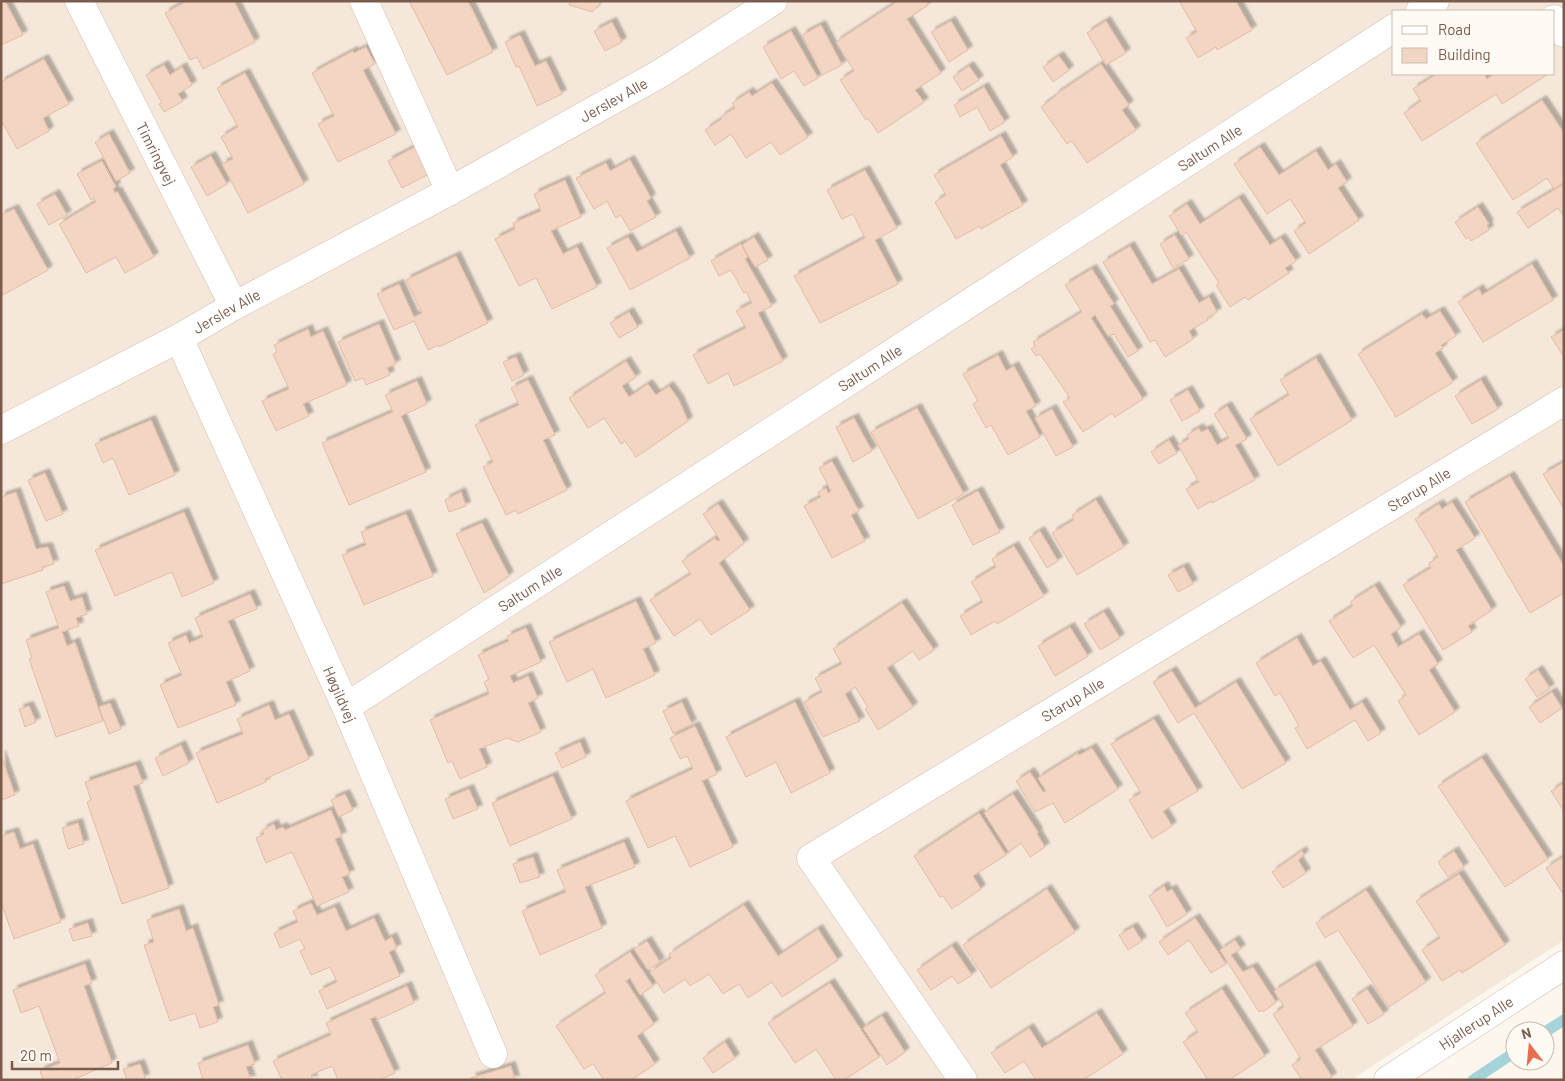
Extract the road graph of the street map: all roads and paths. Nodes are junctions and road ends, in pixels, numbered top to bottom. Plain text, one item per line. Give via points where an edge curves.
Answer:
1 (79, 1) edge
2 (364, 1) edge
3 (773, 1) edge
4 (1435, 1) edge
5 (1422, 10) edge
6 (1555, 20) edge
7 (1392, 29) edge
8 (1564, 33) edge
9 (450, 191) junction
10 (234, 306) junction
11 (179, 338) junction
12 (1564, 401) edge
13 (1, 430) edge
14 (346, 707) junction
15 (1564, 965) edge
16 (493, 1054) dead end
17 (963, 1080) edge
18 (1388, 1080) edge

1 - 10 street, Timringvej
2 - 9 street
3 - 9 street, Jerslev Alle via 661,73
4 - 5 street
6 - 8 street
7 - 14 street, Saltum Alle
9 - 10 street, Jerslev Alle
10 - 11 street, Jerslev Alle
11 - 13 street, Jerslev Alle
11 - 14 street, Høgildvej
12 - 17 street, Starup Alle via 811,858
14 - 16 street, Høgildvej
15 - 18 street, Hjallerup Alle

